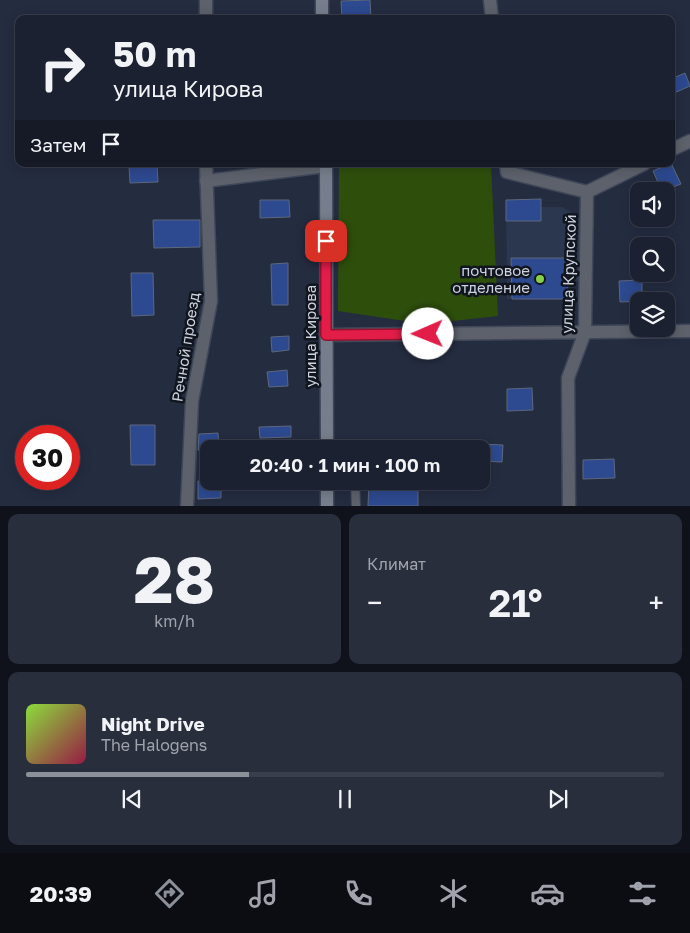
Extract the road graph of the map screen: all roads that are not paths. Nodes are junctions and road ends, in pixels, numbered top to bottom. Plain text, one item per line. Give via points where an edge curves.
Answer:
1 (206, 0) edge
2 (322, 0) edge
3 (490, 0) edge
4 (206, 15) edge
5 (322, 15) edge
6 (492, 15) edge
7 (690, 141) edge
8 (675, 148) edge
9 (206, 167) edge
10 (310, 167) edge
11 (326, 167) edge
12 (506, 167) edge
13 (638, 167) edge
14 (206, 180) junction
15 (587, 192) junction
16 (690, 331) edge
17 (585, 332) junction
18 (326, 335) junction
19 (327, 440) edge
20 (327, 490) edge
21 (355, 490) edge
22 (187, 506) edge
23 (327, 506) edge
24 (356, 506) edge
25 (569, 506) edge

1 - 4 street
2 - 5 street
3 - 6 street
7 - 8 street
9 - 14 street, Речной проезд
10 - 14 street
11 - 18 street, улица Кирова
12 - 15 street via 507,172
13 - 15 street
14 - 22 street, Речной проезд via 211,301 192,401
15 - 17 street, улица Крупской
16 - 17 street
17 - 18 street
17 - 25 street, улица Крупской via 568,378
18 - 19 street, улица Кирова
20 - 23 street
21 - 24 lane

